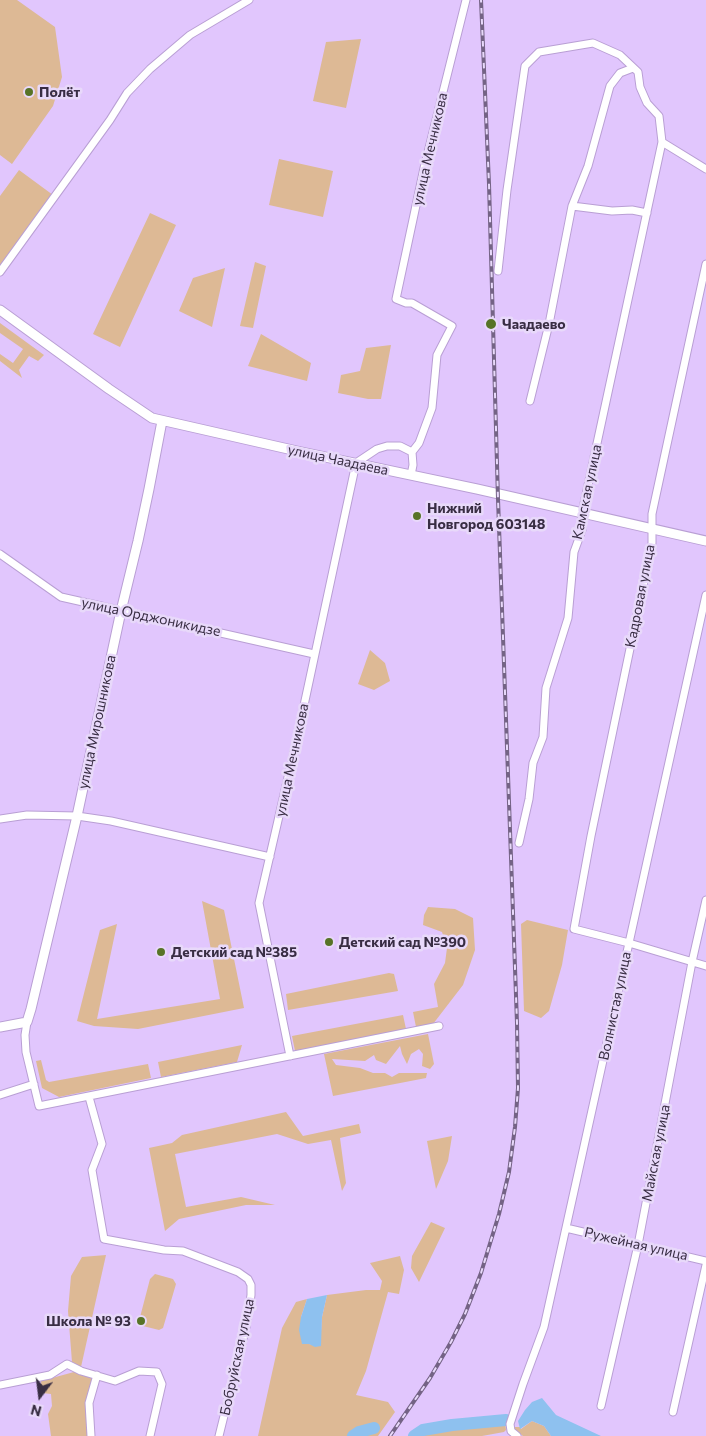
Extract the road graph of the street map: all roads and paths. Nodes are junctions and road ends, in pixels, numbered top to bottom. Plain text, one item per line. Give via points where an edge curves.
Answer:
1 (249, 0) edge
2 (466, 0) edge
3 (633, 68) junction
4 (662, 142) junction
5 (706, 168) edge
6 (572, 206) junction
7 (647, 212) junction
8 (706, 264) edge
9 (0, 272) edge
10 (498, 272) dead end
11 (0, 310) edge
12 (530, 401) dead end
13 (162, 421) junction
14 (412, 452) junction
15 (356, 463) junction
16 (411, 475) junction
17 (582, 514) junction
18 (651, 528) junction
19 (706, 541) edge
20 (1, 557) edge
21 (706, 595) edge
22 (121, 611) junction
23 (314, 654) junction
24 (77, 816) junction
25 (0, 819) edge
26 (519, 842) dead end
27 (270, 858) junction
28 (706, 900) edge
29 (629, 943) junction
30 (692, 962) junction
31 (706, 966) edge
32 (27, 1022) junction
33 (438, 1026) dead end
34 (0, 1027) edge
35 (290, 1056) junction
36 (34, 1084) junction
37 (0, 1095) edge
38 (89, 1097) junction
39 (566, 1228) junction
40 (638, 1245) junction
41 (706, 1261) edge
42 (706, 1265) edge
43 (97, 1375) junction
44 (0, 1385) edge
45 (601, 1406) dead end
46 (673, 1412) dead end
47 (91, 1436) edge
48 (150, 1436) edge
49 (219, 1436) edge
50 (517, 1436) edge

1 - 9 street via 190,35 150,69 127,94
2 - 14 street, улица Мечникова via 424,168 396,299 412,303 452,326 437,355 432,408 419,443
3 - 4 street, Камская улица via 638,72 647,103 659,116
3 - 6 street via 620,73 610,86 588,166
3 - 10 street via 620,55 593,43 539,52 525,66
4 - 5 street
4 - 7 street, Камская улица
6 - 7 street
6 - 12 street
7 - 17 street, Камская улица
8 - 18 street, Кадровая улица
11 - 13 street, улица Чаадаева via 148,416
13 - 15 street, улица Чаадаева
13 - 22 street, улица Мирошникова
14 - 15 street via 400,446 387,446
14 - 16 street via 414,465
15 - 16 street, улица Чаадаева
15 - 23 street, улица Мечникова
16 - 17 street, улица Чаадаева
17 - 18 street, улица Чаадаева
17 - 26 street, Камская улица via 582,530 574,552 568,618 546,688 543,737 533,763
18 - 19 street, улица Чаадаева
18 - 29 street, Кадровая улица via 652,543 590,836 574,929
20 - 22 street, улица Орджоникидзе via 62,597
21 - 29 street, Волнистая улица
22 - 23 street, улица Орджоникидзе
22 - 24 street, улица Мирошникова
23 - 27 street, улица Мечникова
24 - 25 street via 27,815
24 - 27 street
24 - 32 street, улица Мирошникова
27 - 35 street, улица Мечникова via 259,903
28 - 30 street, Майская улица
29 - 30 street
29 - 39 street, Волнистая улица
30 - 31 street
30 - 40 street, Майская улица
32 - 34 street
32 - 36 street via 26,1052
33 - 35 street
35 - 38 street
36 - 37 street
36 - 38 street via 40,1106
38 - 49 street, Бобруйская улица via 102,1144 92,1170 104,1239 183,1251 238,1272 250,1284 246,1327
39 - 40 street, Ружейная улица
39 - 50 street, Волнистая улица via 544,1328 510,1424
40 - 41 street, Ружейная улица
40 - 45 street, Майская улица
42 - 46 street
43 - 44 street via 67,1364 50,1375
43 - 47 street via 88,1403
43 - 48 street via 115,1380 139,1371 157,1372 162,1384

